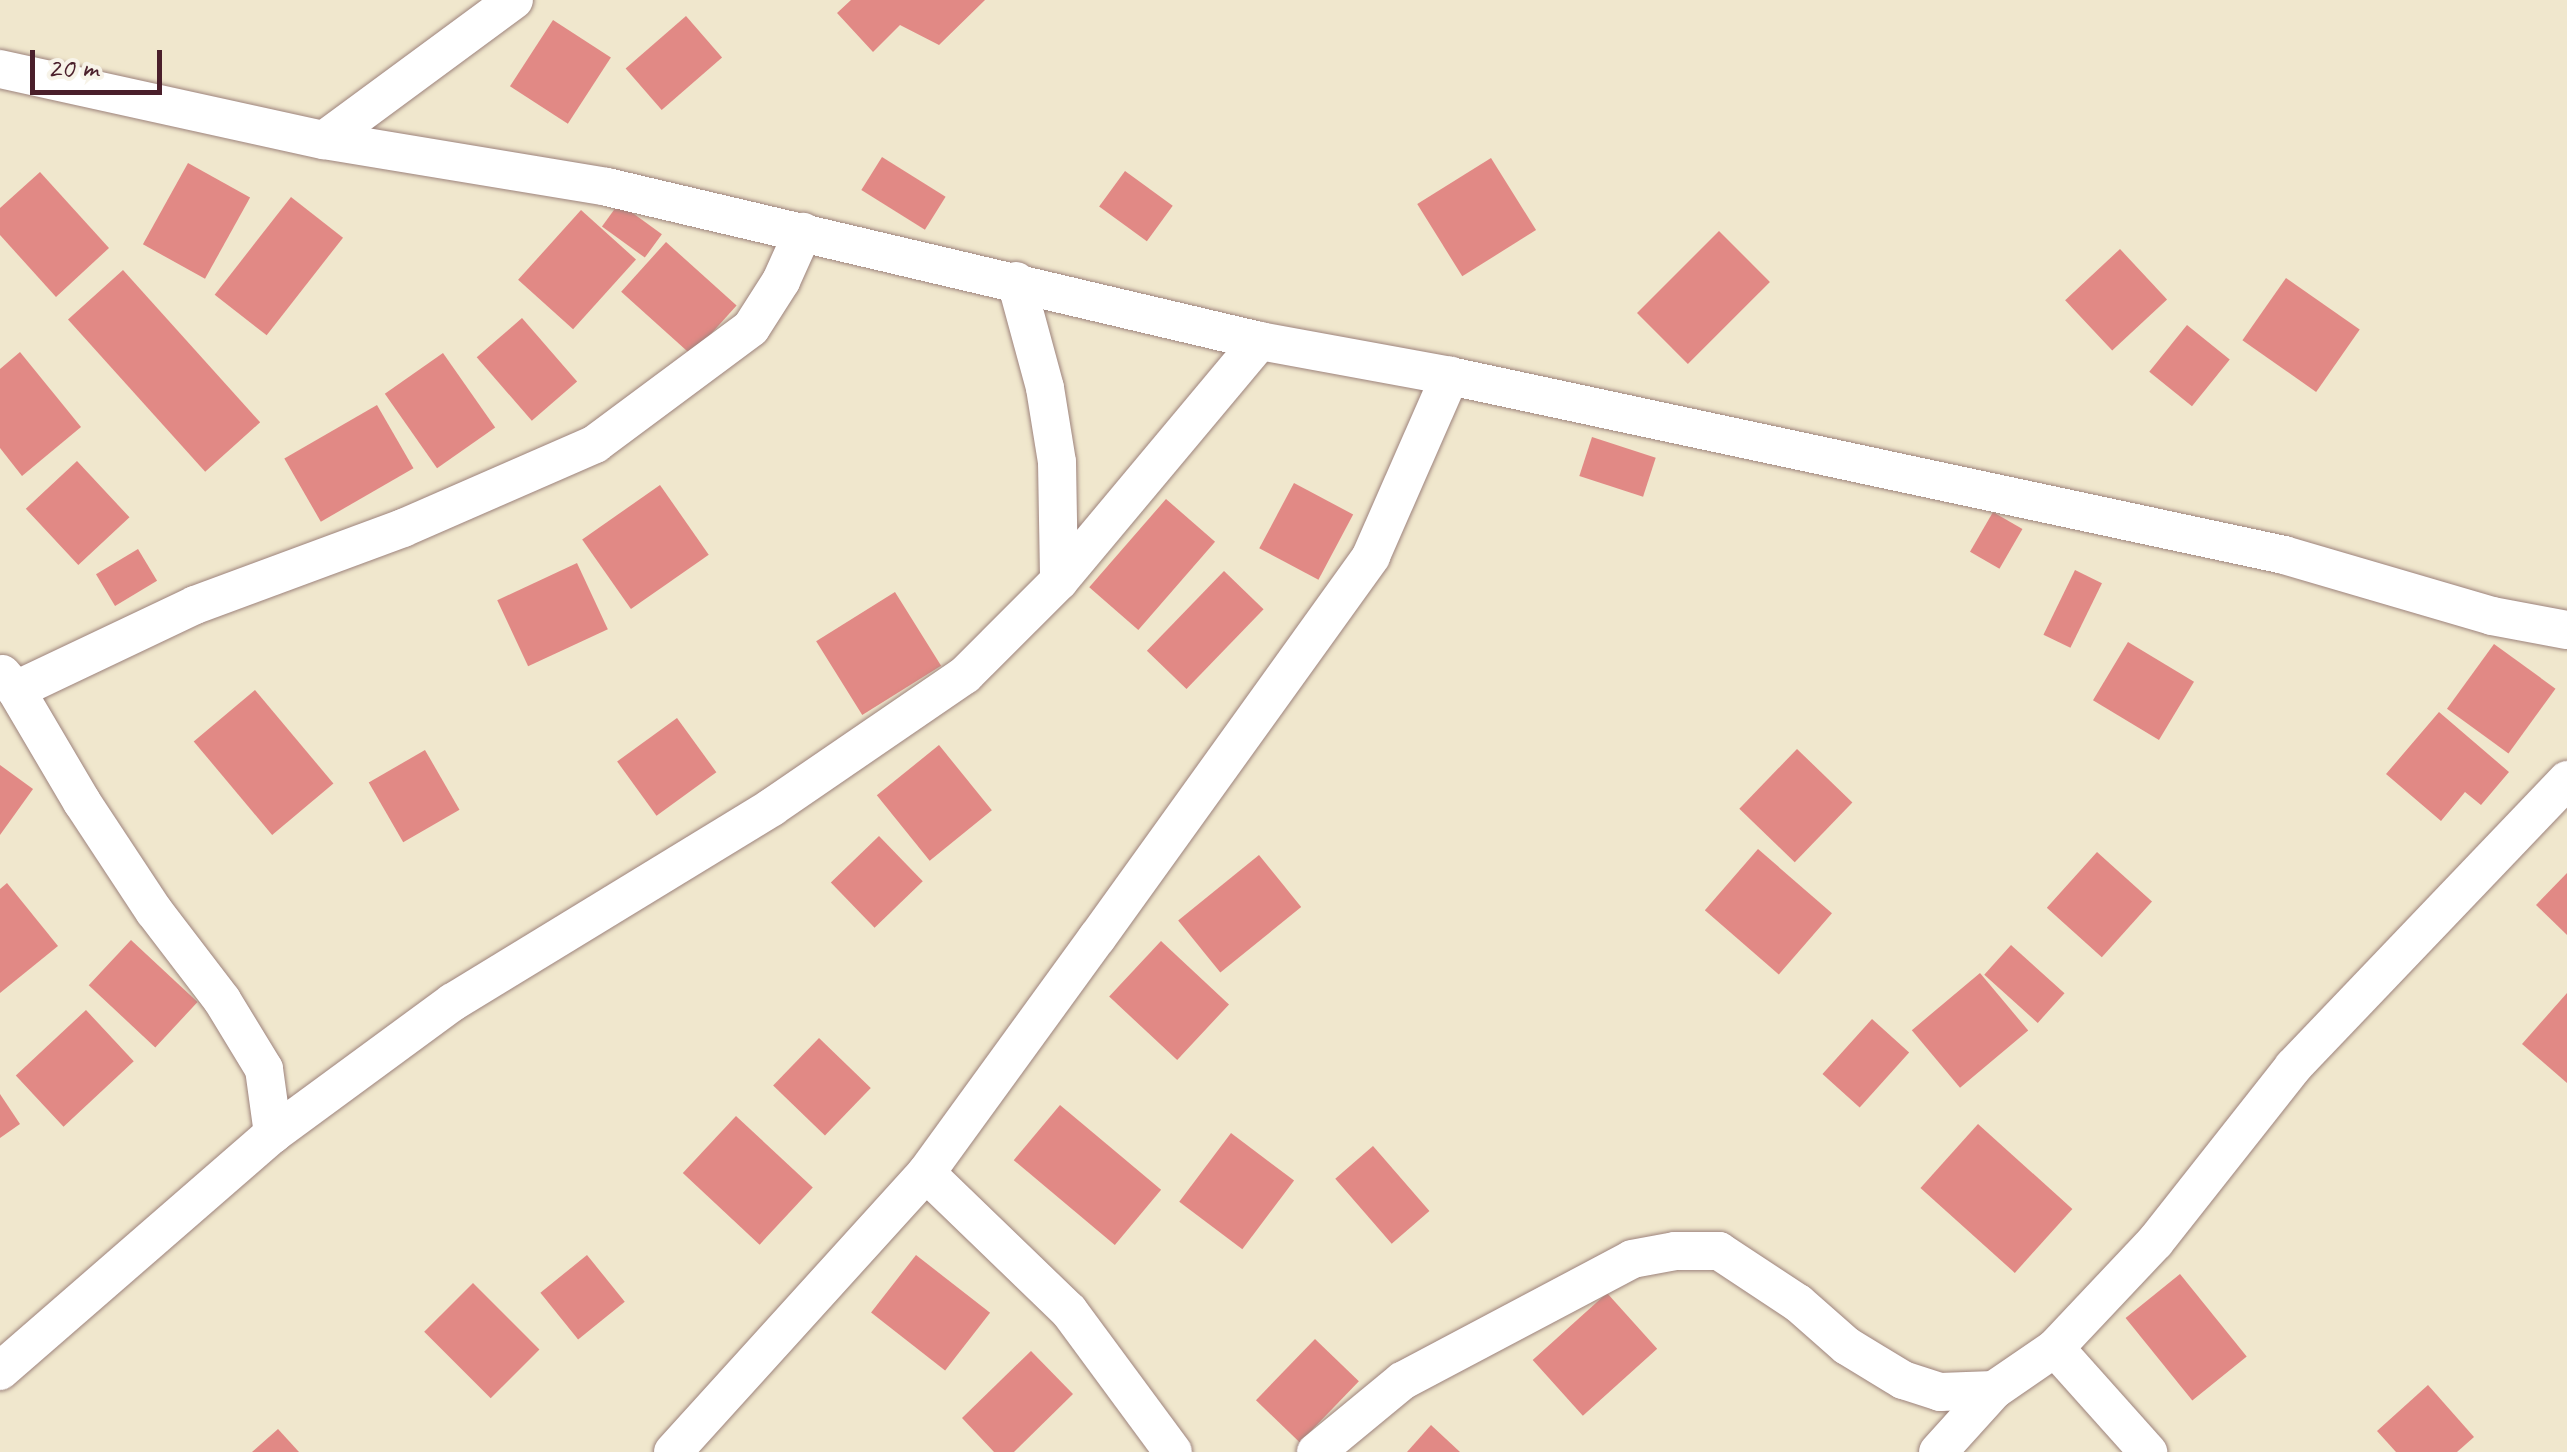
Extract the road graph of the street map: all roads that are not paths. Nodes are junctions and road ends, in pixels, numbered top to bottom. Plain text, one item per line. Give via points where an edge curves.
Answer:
1 (514, 0) edge
2 (0, 69) edge
3 (324, 140) junction
4 (803, 232) junction
5 (1016, 281) junction
6 (1260, 340) junction
7 (1450, 376) junction
8 (1059, 581) junction
9 (2567, 630) edge
10 (8, 681) edge
11 (2567, 780) edge
12 (273, 1134) junction
13 (926, 1173) junction
14 (2056, 1348) junction
15 (0, 1371) edge
16 (1994, 1390) junction
17 (673, 1452) edge
18 (1173, 1452) edge
19 (1316, 1452) edge
20 (1938, 1452) edge
21 (2148, 1452) edge

1 - 3 street
2 - 3 street
3 - 4 street via 608,187
4 - 5 street
4 - 10 street via 751,328 596,444 403,528
5 - 6 street
5 - 8 street via 1057,462
6 - 7 street
6 - 8 street
7 - 9 street via 2284,555 2492,616
7 - 13 street via 1371,556
8 - 12 street via 965,675 772,807 454,1002
10 - 12 street via 264,1069
11 - 14 street via 2293,1066 2155,1242
12 - 15 street
13 - 17 street
13 - 18 street via 1069,1311
14 - 16 street
14 - 21 street
16 - 19 street via 1940,1392 1903,1380 1719,1251 1675,1251 1632,1259 1402,1382
16 - 20 street

